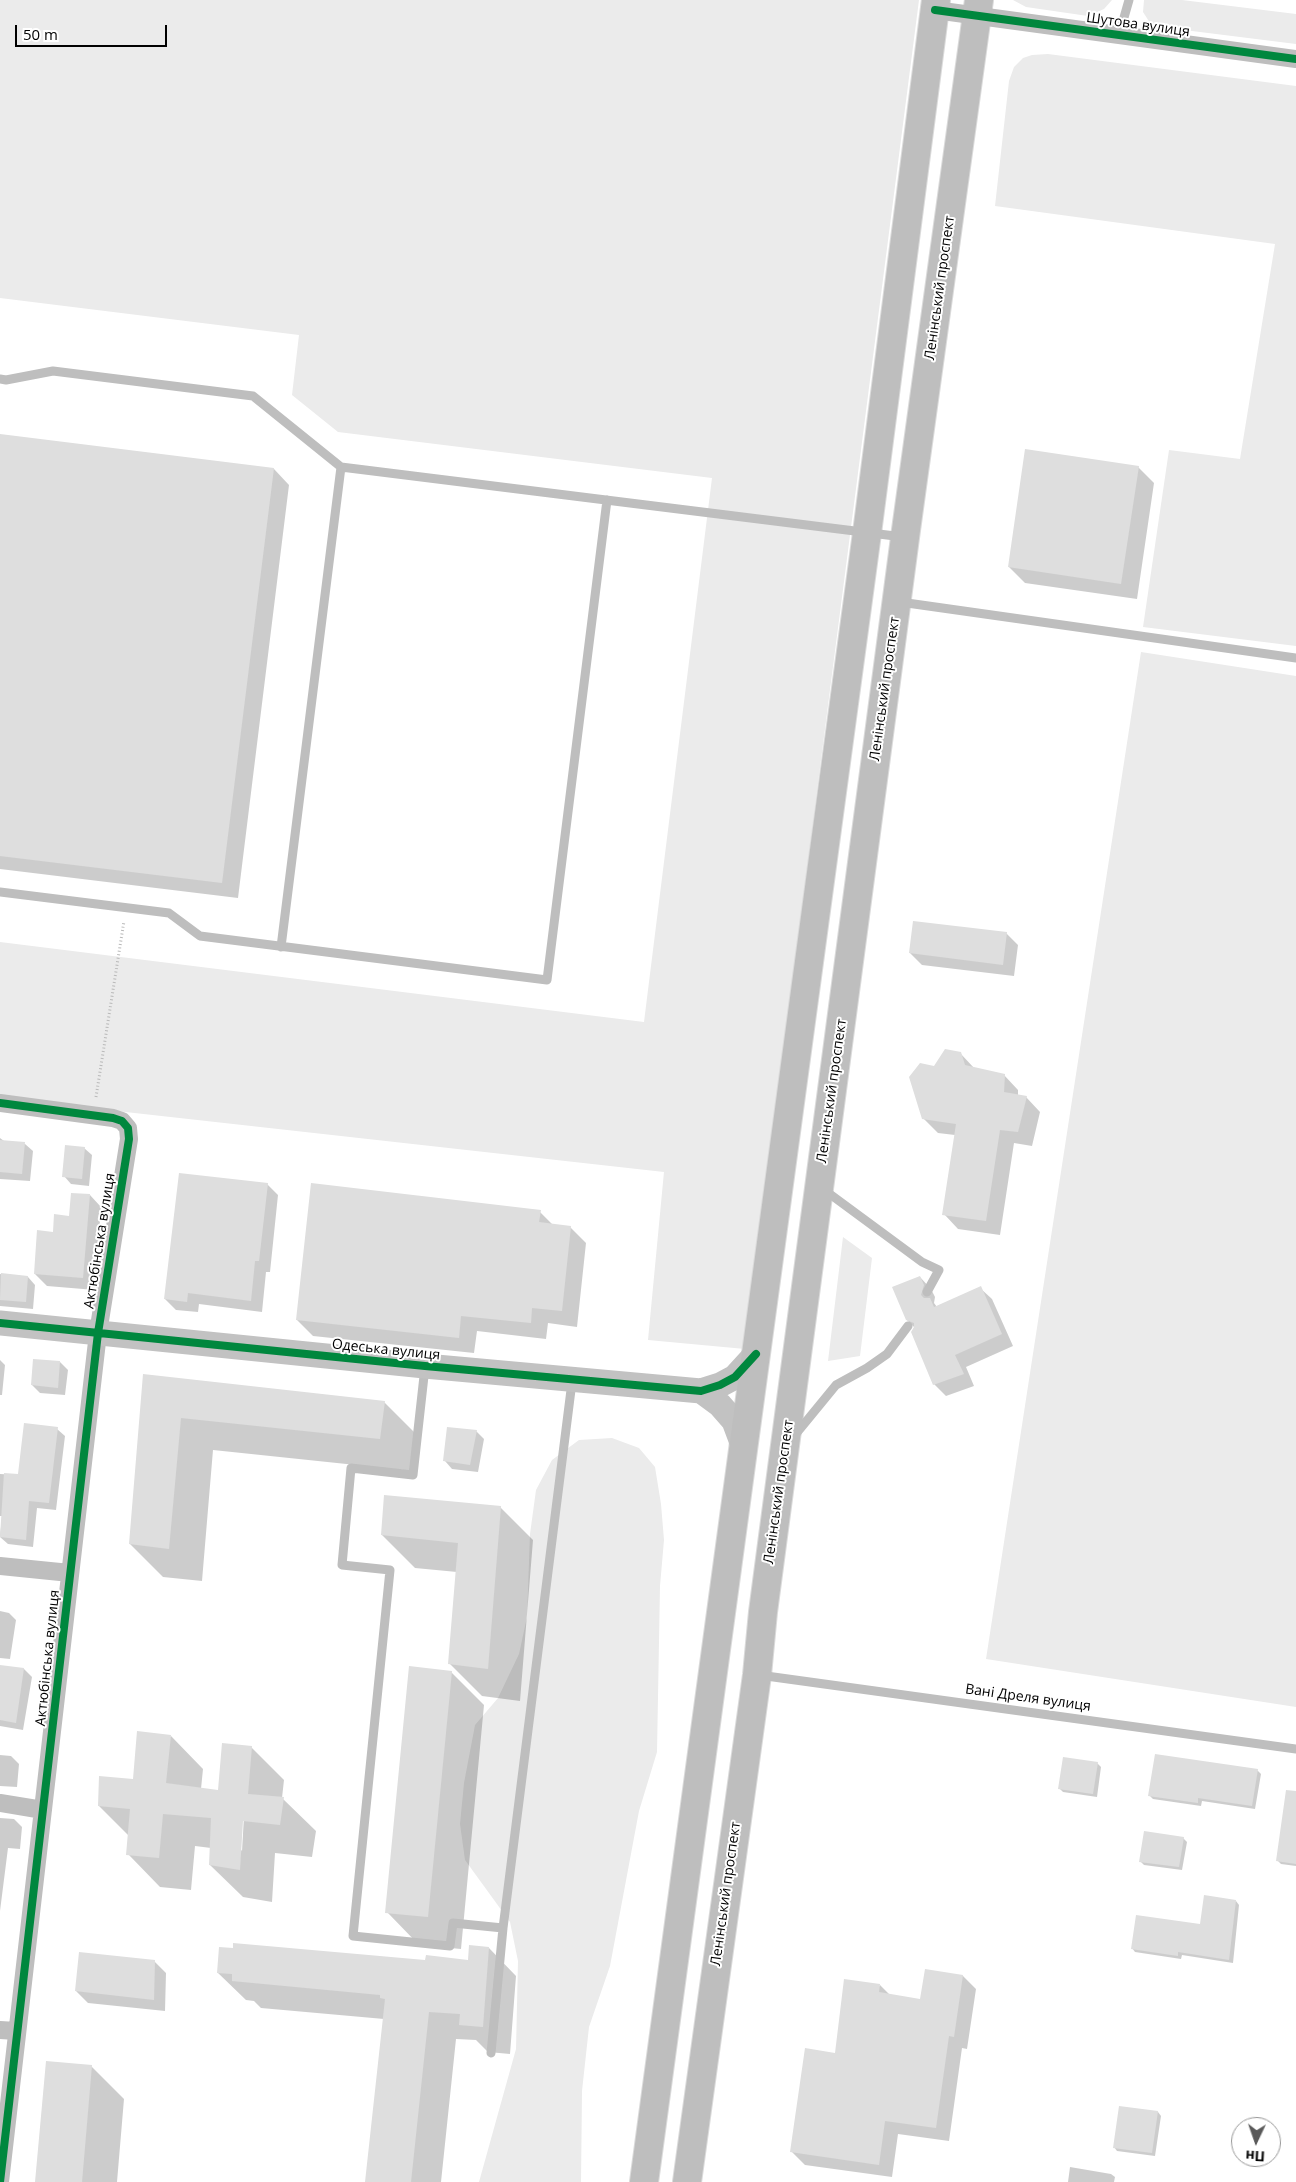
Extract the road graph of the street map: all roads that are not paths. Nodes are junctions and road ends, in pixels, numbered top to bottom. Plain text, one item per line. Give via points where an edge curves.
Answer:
1 (1129, 0) edge
2 (936, 5) edge
3 (978, 7) edge
4 (1119, 35) junction
5 (1296, 59) edge
6 (0, 379) edge
7 (341, 467) junction
8 (607, 500) junction
9 (867, 532) junction
10 (905, 537) junction
11 (897, 602) junction
12 (1296, 658) edge
13 (0, 892) edge
14 (281, 947) junction
15 (0, 1103) edge
16 (819, 1186) junction
17 (927, 1292) dead end
18 (0, 1323) edge
19 (908, 1326) dead end
20 (98, 1333) junction
21 (756, 1354) junction
22 (425, 1366) junction
23 (572, 1379) junction
24 (701, 1391) junction
25 (743, 1445) junction
26 (784, 1449) junction
27 (0, 1566) edge
28 (70, 1573) junction
29 (721, 1608) junction
30 (763, 1612) junction
31 (757, 1675) junction
32 (1296, 1749) edge
33 (0, 1803) edge
34 (43, 1810) junction
35 (503, 1928) junction
36 (8, 2031) edge
37 (491, 2053) dead end
38 (0, 2182) edge
39 (644, 2182) edge
40 (687, 2182) edge

1 - 4 lane
2 - 3 street, Шутова вулиця
2 - 9 main road
3 - 4 street, Шутова вулиця
3 - 10 main road, Ленінський проспект
4 - 5 street, Шутова вулиця
6 - 7 lane via 53,371 253,396
7 - 8 lane
7 - 14 lane
8 - 9 lane
8 - 14 lane via 548,980
9 - 10 lane
9 - 21 main road
10 - 11 main road, Ленінський проспект
11 - 12 lane
11 - 16 main road, Ленінський проспект
13 - 14 lane via 170,913 200,936
15 - 20 street, Актюбінська вулиця via 113,1118 128,1128 129,1139
16 - 17 lane via 922,1262 939,1270
16 - 26 main road, Ленінський проспект
18 - 20 street, Одеська вулиця
19 - 26 lane via 887,1354 836,1385
20 - 22 street, Одеська вулиця
20 - 28 street, Актюбінська вулиця
21 - 24 street, Одеська вулиця via 735,1377 720,1386
21 - 25 main road
22 - 23 street, Одеська вулиця
22 - 35 lane via 413,1475 351,1468 342,1565 390,1570 353,1936 450,1946 453,1922
23 - 24 street, Одеська вулиця
23 - 35 lane
24 - 25 street via 734,1421
25 - 29 main road
26 - 30 main road, Ленінський проспект
27 - 28 street
28 - 34 street, Актюбінська вулиця
29 - 30 main road
29 - 39 main road
30 - 31 main road, Ленінський проспект
31 - 32 lane, Вані Дреля вулиця
31 - 40 main road, Ленінський проспект
33 - 34 street
34 - 36 street, Актюбінська вулиця
35 - 37 lane
36 - 38 street, Актюбінська вулиця

